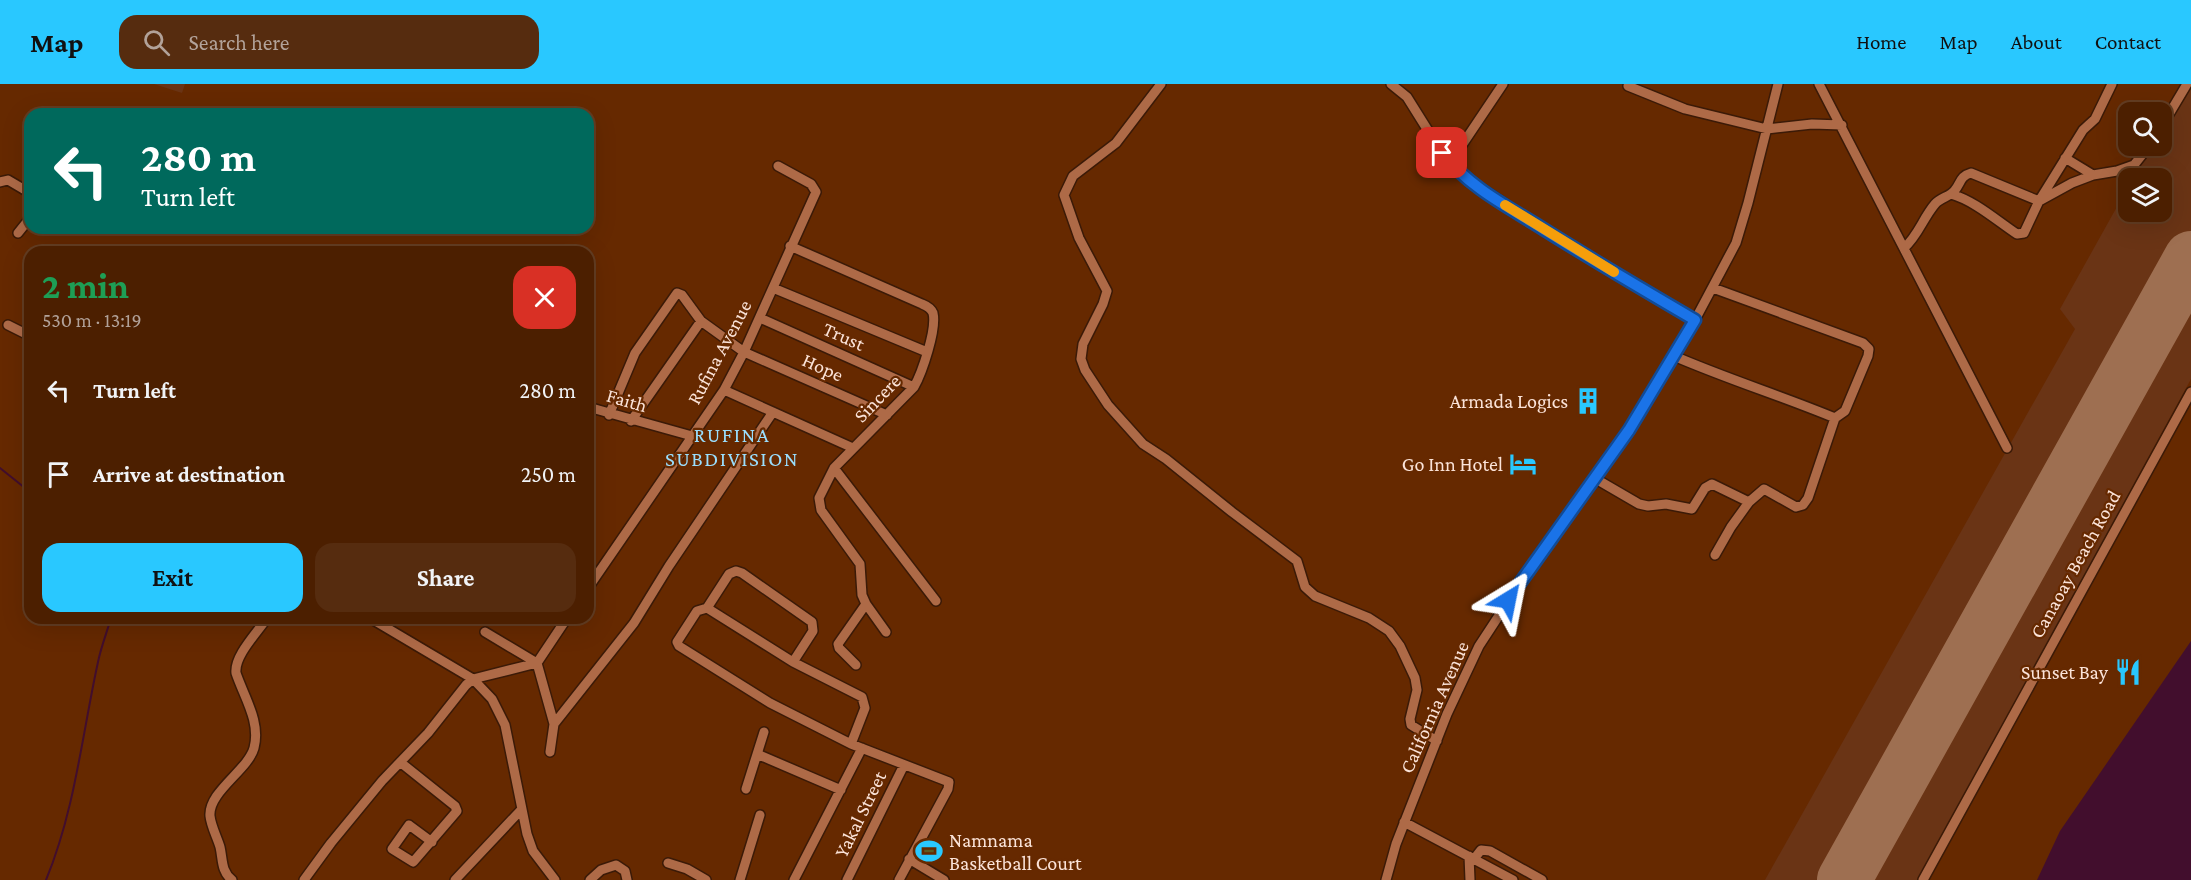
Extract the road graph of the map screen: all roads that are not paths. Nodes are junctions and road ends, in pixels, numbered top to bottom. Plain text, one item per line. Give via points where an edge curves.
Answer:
1 (1161, 84) edge
2 (1391, 84) edge
3 (1503, 84) edge
4 (1778, 84) edge
5 (1819, 84) edge
6 (2112, 84) edge
7 (2187, 84) edge
8 (1628, 86) dead end
9 (2172, 109) edge
10 (1842, 125) junction
11 (1767, 129) junction
12 (2141, 156) edge
13 (2065, 158) junction
14 (1450, 163) junction
15 (778, 166) dead end
16 (2093, 175) junction
17 (0, 182) edge
18 (24, 189) edge
19 (1951, 194) junction
20 (2039, 201) junction
21 (24, 226) edge
22 (18, 233) dead end
23 (790, 246) junction
24 (1904, 248) junction
25 (773, 288) junction
26 (1713, 288) junction
27 (760, 318) junction
28 (1695, 320) junction
29 (701, 321) junction
30 (8, 325) dead end
31 (24, 333) edge
32 (744, 352) junction
33 (927, 352) junction
34 (1674, 356) junction
35 (914, 387) junction
36 (724, 390) junction
37 (2191, 392) edge
38 (594, 410) edge
39 (773, 412) junction
40 (609, 414) junction
41 (887, 416) junction
42 (1835, 418) junction
43 (631, 421) junction
44 (692, 436) junction
45 (853, 448) junction
46 (2007, 448) dead end
47 (834, 468) junction
48 (1596, 479) junction
49 (1749, 502) junction
50 (1715, 555) dead end
51 (594, 579) edge
52 (936, 601) dead end
53 (866, 604) junction
54 (707, 608) junction
55 (263, 624) edge
56 (380, 624) edge
57 (563, 624) edge
58 (485, 632) dead end
59 (886, 632) dead end
60 (793, 662) junction
61 (537, 663) junction
62 (856, 665) dead end
63 (473, 679) junction
64 (554, 724) junction
65 (764, 732) dead end
66 (1437, 741) junction
67 (851, 744) junction
68 (862, 748) junction
69 (550, 752) dead end
70 (757, 754) junction
71 (400, 762) junction
72 (904, 765) junction
73 (746, 789) dead end
74 (840, 790) junction
75 (522, 810) junction
76 (760, 815) dead end
77 (1404, 822) junction
78 (432, 842) dead end
79 (1472, 857) junction
80 (909, 859) junction
81 (668, 863) dead end
82 (232, 880) edge
83 (304, 880) edge
84 (455, 880) edge
85 (555, 880) edge
86 (590, 880) edge
87 (627, 880) edge
88 (706, 880) edge
89 (740, 880) edge
90 (794, 880) edge
91 (847, 880) edge
92 (899, 880) edge
93 (944, 880) edge
94 (1386, 880) edge
95 (1470, 880) edge
96 (1513, 880) edge
97 (1542, 880) edge
98 (1923, 880) edge

1 - 66 street via 1116,143 1073,176 1064,195 1079,238 1107,291 1083,344 1081,359 1085,370 1127,429 1297,561 1305,587 1315,596 1369,618 1389,631 1415,678 1417,690 1411,725
2 - 14 street via 1407,97
3 - 14 street
4 - 11 street, California Avenue
5 - 10 street
6 - 13 street via 2095,119
7 - 9 street
8 - 11 street via 1685,109
10 - 11 street
10 - 24 street
11 - 26 street, California Avenue via 1736,243
12 - 16 street via 2134,165
13 - 16 street
13 - 20 street
14 - 28 street via 1486,193
15 - 23 street, Rufina Avenue via 811,184 816,192
16 - 20 street
17 - 18 street via 8,180
19 - 20 street via 1962,178 1971,174
19 - 20 street via 2020,235 2028,228
19 - 24 street via 1934,205
21 - 22 street
23 - 25 street, Rufina Avenue
23 - 33 street, Sincere via 931,309 934,322
24 - 46 street
25 - 27 street, Rufina Avenue
25 - 33 street
26 - 28 street, California Avenue
26 - 42 street via 1868,346 1868,356 1845,411
27 - 32 street, Rufina Avenue
27 - 35 street, Trust
28 - 34 street, California Avenue
29 - 32 street, Hope
29 - 40 street, Hope via 682,295 675,294 635,353
29 - 43 street
30 - 31 street
32 - 36 street, Rufina Avenue
32 - 41 street, Hope
33 - 35 street, Sincere
34 - 42 street
34 - 48 street, California Avenue
35 - 41 street, Sincere
36 - 39 street
36 - 44 street, Rufina Avenue
37 - 98 street, Canaoay Beach Road
38 - 40 street, Faith
39 - 45 street
39 - 64 street via 634,623
40 - 43 street, Faith
41 - 45 street, Sincere
42 - 49 street via 1803,505 1796,507 1764,489
43 - 44 street, Faith
44 - 51 street, Rufina Avenue
45 - 47 street, Sincere
47 - 52 street
47 - 53 street, Sincere via 821,492 819,506 860,564
48 - 49 street via 1648,506 1692,508 1712,484
48 - 66 street, California Avenue via 1542,550 1479,646
49 - 50 street
53 - 59 street, Sincere
53 - 62 street via 838,644
54 - 60 street
54 - 60 street via 729,574 742,573 812,622 813,631
54 - 67 street via 697,611 688,623 678,639 679,646 770,703
55 - 82 street via 235,665 254,719 255,747 210,811 224,872
56 - 63 street
57 - 61 street
58 - 61 street
60 - 67 street via 862,697 865,708
61 - 63 street
61 - 64 street
63 - 71 street
63 - 75 street via 492,699 505,724
64 - 69 street
65 - 70 street
66 - 77 street, California Avenue
67 - 68 street
68 - 72 street
68 - 74 street
70 - 73 street
70 - 74 street
71 - 78 street via 456,808 457,812
71 - 83 street
72 - 80 street via 950,785
72 - 91 street, Yakal Street
74 - 90 street
75 - 84 street
75 - 85 street via 533,851
76 - 89 street
77 - 79 street
77 - 94 street, California Avenue
79 - 95 street
79 - 96 street
79 - 97 street via 1481,850 1490,851
80 - 92 street
80 - 93 street
81 - 88 street
86 - 87 street via 601,870 616,865 625,871

